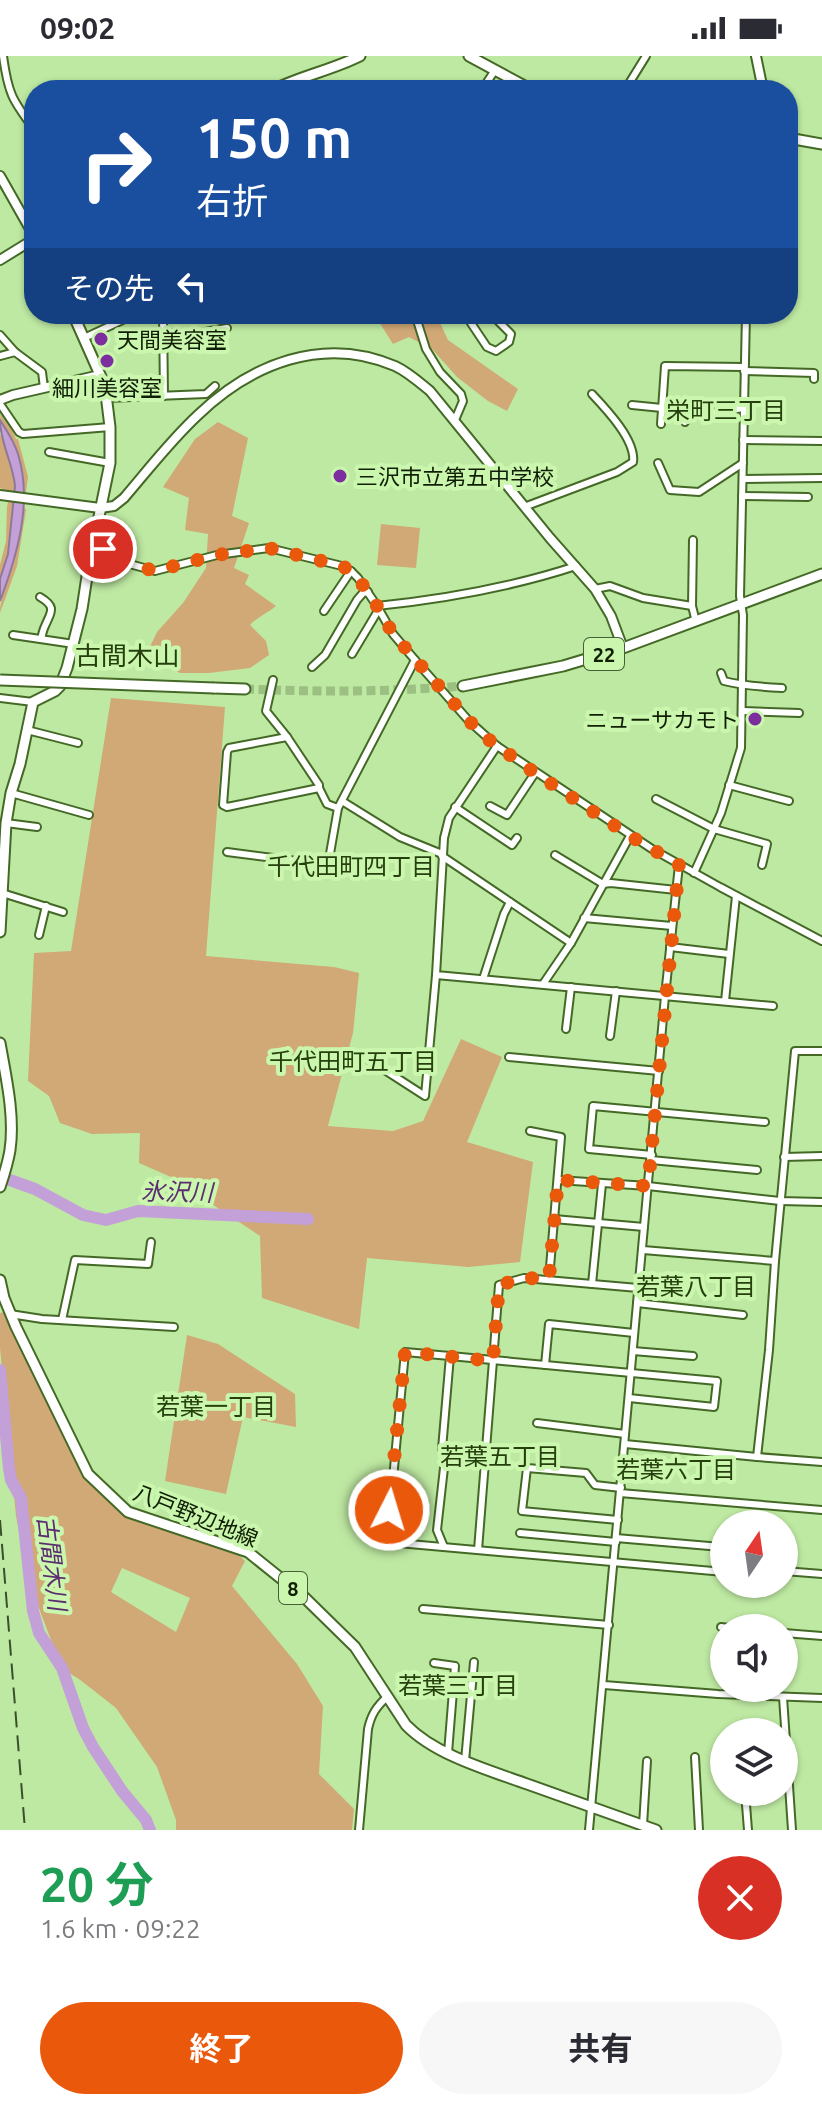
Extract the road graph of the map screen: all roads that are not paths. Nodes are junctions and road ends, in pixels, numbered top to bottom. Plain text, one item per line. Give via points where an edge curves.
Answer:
1 (3, 56) edge
2 (360, 56) edge
3 (469, 56) edge
4 (646, 56) edge
5 (756, 56) edge
6 (495, 70) junction
7 (294, 80) edge
8 (488, 80) edge
9 (514, 80) edge
10 (631, 80) edge
11 (761, 80) edge
12 (24, 116) edge
13 (798, 140) edge
14 (822, 144) edge
15 (0, 176) edge
16 (24, 220) edge
17 (24, 244) edge
18 (0, 260) edge
19 (78, 324) edge
20 (114, 324) edge
21 (164, 324) edge
22 (418, 324) edge
23 (472, 324) edge
24 (501, 324) edge
25 (746, 324) edge
26 (227, 328) dead end
27 (164, 333) junction
28 (0, 335) edge
29 (84, 338) junction
30 (15, 352) junction
31 (0, 356) edge
32 (744, 369) junction
33 (100, 375) junction
34 (814, 379) dead end
35 (215, 386) dead end
36 (44, 388) junction
37 (592, 394) dead end
38 (164, 396) junction
39 (107, 398) junction
40 (0, 402) edge
41 (632, 405) dead end
42 (662, 408) junction
43 (743, 408) junction
44 (455, 420) junction
45 (685, 422) dead end
46 (661, 424) dead end
47 (110, 427) junction
48 (743, 440) junction
49 (822, 441) edge
50 (49, 452) dead end
51 (110, 463) junction
52 (658, 463) dead end
53 (743, 463) junction
54 (822, 478) edge
55 (743, 479) junction
56 (0, 495) edge
57 (742, 496) junction
58 (808, 497) dead end
59 (524, 507) junction
60 (100, 508) junction
61 (123, 540) dead end
62 (693, 540) dead end
63 (98, 548) junction
64 (576, 566) junction
65 (351, 571) junction
66 (822, 574) edge
67 (595, 589) junction
68 (368, 592) junction
69 (40, 597) dead end
70 (692, 606) junction
71 (741, 606) junction
72 (378, 607) junction
73 (324, 611) dead end
74 (696, 622) junction
75 (13, 635) dead end
76 (41, 639) junction
77 (74, 644) junction
78 (623, 648) junction
79 (352, 654) dead end
80 (415, 660) junction
81 (312, 667) dead end
82 (721, 673) dead end
83 (0, 680) edge
84 (273, 680) dead end
85 (742, 684) junction
86 (463, 686) tunnel mouth
87 (782, 688) dead end
88 (245, 689) tunnel mouth
89 (0, 698) edge
90 (33, 702) junction
91 (743, 711) junction
92 (799, 713) dead end
93 (27, 730) junction
94 (287, 737) junction
95 (78, 743) dead end
96 (497, 746) junction
97 (535, 773) junction
98 (729, 785) junction
99 (319, 788) junction
100 (11, 793) junction
101 (656, 799) dead end
102 (789, 801) dead end
103 (340, 805) junction
104 (490, 806) dead end
105 (455, 807) junction
106 (89, 815) dead end
107 (6, 823) junction
108 (37, 827) dead end
109 (714, 829) junction
110 (630, 836) junction
111 (517, 838) dead end
112 (227, 852) dead end
113 (442, 855) junction
114 (555, 855) dead end
115 (679, 865) junction
116 (762, 865) dead end
117 (694, 873) junction
118 (603, 884) junction
119 (676, 890) junction
120 (2, 893) junction
121 (736, 896) junction
122 (510, 902) junction
123 (46, 906) junction
124 (63, 912) dead end
125 (584, 918) junction
126 (672, 926) junction
127 (0, 932) edge
128 (39, 935) dead end
129 (822, 941) edge
130 (571, 943) junction
131 (670, 947) junction
132 (729, 954) junction
133 (436, 975) junction
134 (483, 979) junction
135 (543, 984) junction
136 (571, 987) junction
137 (616, 991) junction
138 (665, 996) junction
139 (725, 1001) junction
140 (773, 1006) dead end
141 (566, 1029) dead end
142 (610, 1036) dead end
143 (0, 1043) edge
144 (822, 1051) edge
145 (509, 1057) dead end
146 (366, 1058) dead end
147 (659, 1071) junction
148 (655, 1112) junction
149 (765, 1122) dead end
150 (530, 1131) dead end
151 (822, 1156) edge
152 (651, 1157) junction
153 (784, 1157) junction
154 (757, 1170) dead end
155 (558, 1180) junction
156 (602, 1184) junction
157 (648, 1186) junction
158 (0, 1187) edge
159 (780, 1201) junction
160 (822, 1202) edge
161 (554, 1219) junction
162 (598, 1223) junction
163 (644, 1227) junction
164 (151, 1242) dead end
165 (643, 1250) junction
166 (775, 1261) junction
167 (549, 1279) junction
168 (0, 1280) edge
169 (592, 1284) junction
170 (638, 1288) junction
171 (637, 1303) junction
172 (10, 1314) junction
173 (743, 1315) dead end
174 (62, 1320) junction
175 (174, 1327) dead end
176 (634, 1333) junction
177 (633, 1351) junction
178 (450, 1356) junction
179 (693, 1356) dead end
180 (493, 1361) junction
181 (545, 1365) junction
182 (631, 1373) junction
183 (629, 1398) junction
184 (537, 1423) dead end
185 (625, 1434) junction
186 (625, 1444) junction
187 (442, 1449) dead end
188 (757, 1457) junction
189 (445, 1459) dead end
190 (822, 1462) edge
191 (620, 1490) junction
192 (822, 1510) edge
193 (618, 1520) junction
194 (520, 1533) dead end
195 (616, 1540) junction
196 (710, 1546) edge
197 (444, 1547) junction
198 (478, 1550) junction
199 (614, 1563) junction
200 (710, 1571) edge
201 (798, 1572) edge
202 (822, 1574) edge
203 (423, 1609) dead end
204 (609, 1625) junction
205 (798, 1634) edge
206 (822, 1636) edge
207 (474, 1662) dead end
208 (434, 1663) dead end
209 (604, 1685) junction
210 (710, 1693) edge
211 (387, 1697) junction
212 (798, 1697) edge
213 (822, 1698) edge
214 (783, 1702) edge
215 (448, 1753) junction
216 (695, 1757) dead end
217 (465, 1761) junction
218 (647, 1761) dead end
219 (746, 1806) edge
220 (591, 1807) junction
221 (643, 1825) junction
222 (359, 1830) edge
223 (589, 1830) edge
224 (656, 1830) edge
225 (699, 1830) edge
226 (748, 1830) edge
227 (792, 1830) edge

1 - 12 street via 9,92
2 - 7 main road
3 - 6 main road
4 - 10 street
5 - 11 street
6 - 8 street
6 - 9 main road
13 - 14 main road
15 - 16 street
17 - 18 street
19 - 29 main road
20 - 29 street
21 - 27 street
22 - 44 street via 440,372 461,394
23 - 24 street via 487,347 496,351 511,334
25 - 32 street
26 - 27 street
27 - 38 street
28 - 30 street
29 - 33 main road
30 - 31 street
30 - 36 street via 42,372
32 - 34 street via 814,373
32 - 42 street via 665,366
32 - 43 street
33 - 36 street
33 - 39 main road
35 - 38 street via 206,394
36 - 40 street
37 - 59 street via 620,428 633,462
38 - 39 street
39 - 47 main road
40 - 47 street via 23,434
41 - 42 street
42 - 46 street
43 - 45 street via 686,417
43 - 48 street
44 - 59 street
44 - 60 street via 430,391 395,366 330,353 285,360 218,398 124,498
47 - 51 main road
48 - 49 street
48 - 53 street
50 - 51 street
51 - 60 main road
52 - 53 street via 670,490 699,492
53 - 55 street
54 - 55 street
55 - 57 street
56 - 60 street
57 - 58 street
57 - 71 street
59 - 64 street
60 - 63 main road
61 - 63 street
62 - 70 street
63 - 65 street via 155,571 269,548
63 - 77 main road
64 - 67 street
64 - 72 street via 433,600
65 - 68 street
65 - 73 street
66 - 71 main road, 22
67 - 70 street via 610,586
67 - 78 street
68 - 72 street
68 - 81 street via 357,600 325,655
69 - 76 street via 52,608
70 - 74 street
71 - 74 main road, 22
71 - 85 street
72 - 79 street
72 - 80 street
74 - 78 main road, 22
75 - 76 street
76 - 77 street
77 - 90 main road via 60,686
78 - 86 main road, 22
80 - 96 street
80 - 103 street
82 - 85 street via 724,681
83 - 88 main road, bridge
84 - 94 street via 266,711
85 - 87 street
85 - 91 street
89 - 90 street
90 - 93 main road
91 - 92 street
91 - 98 street via 741,748
93 - 95 street
93 - 100 main road
94 - 99 street
94 - 99 street via 229,748 223,805
96 - 97 street
96 - 105 street
97 - 104 street via 507,815
97 - 110 street
98 - 102 street
98 - 109 street
99 - 103 street via 327,804
100 - 106 street
100 - 107 main road
101 - 109 street
103 - 112 street via 328,865
103 - 113 street
105 - 111 street via 512,845
105 - 113 street
107 - 108 street
107 - 120 main road
109 - 116 street via 767,844
109 - 117 street
110 - 115 street
110 - 118 street
113 - 122 street
113 - 133 street
114 - 118 street
115 - 117 street
115 - 119 street
117 - 121 street
118 - 119 street
118 - 125 street
119 - 126 street
120 - 123 street
120 - 127 main road
121 - 129 street
121 - 132 street
122 - 130 street
122 - 134 street
123 - 124 street
123 - 128 street
125 - 126 street
125 - 130 street
126 - 131 street
130 - 135 street
131 - 132 street
131 - 138 street
132 - 139 street
133 - 134 street
133 - 146 street via 425,1096
134 - 135 street
135 - 136 street
136 - 137 street
136 - 141 street
137 - 138 street
137 - 142 street
138 - 139 street
138 - 147 street
139 - 140 street
143 - 158 main road via 11,1126
144 - 153 street via 795,1051
145 - 147 street
147 - 148 street
148 - 149 street
148 - 152 street
148 - 152 street via 593,1106 589,1149
150 - 155 street via 561,1137
151 - 153 street
152 - 154 street
152 - 157 street
153 - 159 street
155 - 156 street
155 - 161 street
156 - 157 street
156 - 162 street
157 - 159 street
157 - 163 street
159 - 160 street
159 - 166 street
161 - 162 street
161 - 167 street
162 - 163 street
162 - 169 street
163 - 165 street
164 - 174 street via 148,1264 75,1260
165 - 166 street
165 - 170 street
166 - 188 street
167 - 169 street
167 - 180 street via 499,1285
168 - 172 main road, 八戸野辺地線 / 8
169 - 170 street
170 - 171 street
171 - 173 street
171 - 176 street
172 - 174 street
172 - 211 main road, 八戸野辺地線 / 8 via 88,1474 128,1512 248,1552 355,1647
174 - 175 street
176 - 177 street
176 - 181 street via 549,1324
177 - 179 street
177 - 182 street
178 - 180 street
178 - 187 street
178 - 197 street via 405,1352 387,1542
180 - 181 street
180 - 198 street
181 - 182 street
182 - 183 street
182 - 183 street via 717,1381 714,1407
183 - 185 street
184 - 185 street
185 - 186 street
186 - 188 street
186 - 191 street
188 - 190 street
189 - 197 street via 437,1530
191 - 192 street
191 - 193 street
191 - 193 street via 595,1485 586,1473 527,1468 522,1511
193 - 195 street
194 - 195 street
195 - 196 street
195 - 199 street
197 - 198 street
198 - 199 street
199 - 200 street
199 - 204 street
201 - 202 street
203 - 204 street
204 - 209 street
205 - 206 street
207 - 217 street
208 - 215 street via 455,1666
209 - 210 street
209 - 220 street
211 - 215 main road, 八戸野辺地線 / 8 via 415,1735
211 - 222 street via 371,1715 368,1729
212 - 213 street
214 - 227 street
215 - 217 main road, 八戸野辺地線 / 8
216 - 225 street
217 - 220 main road, 八戸野辺地線 / 8
218 - 221 street
219 - 226 street
220 - 221 main road, 八戸野辺地線 / 8
220 - 223 street
221 - 224 main road, 八戸野辺地線 / 8

